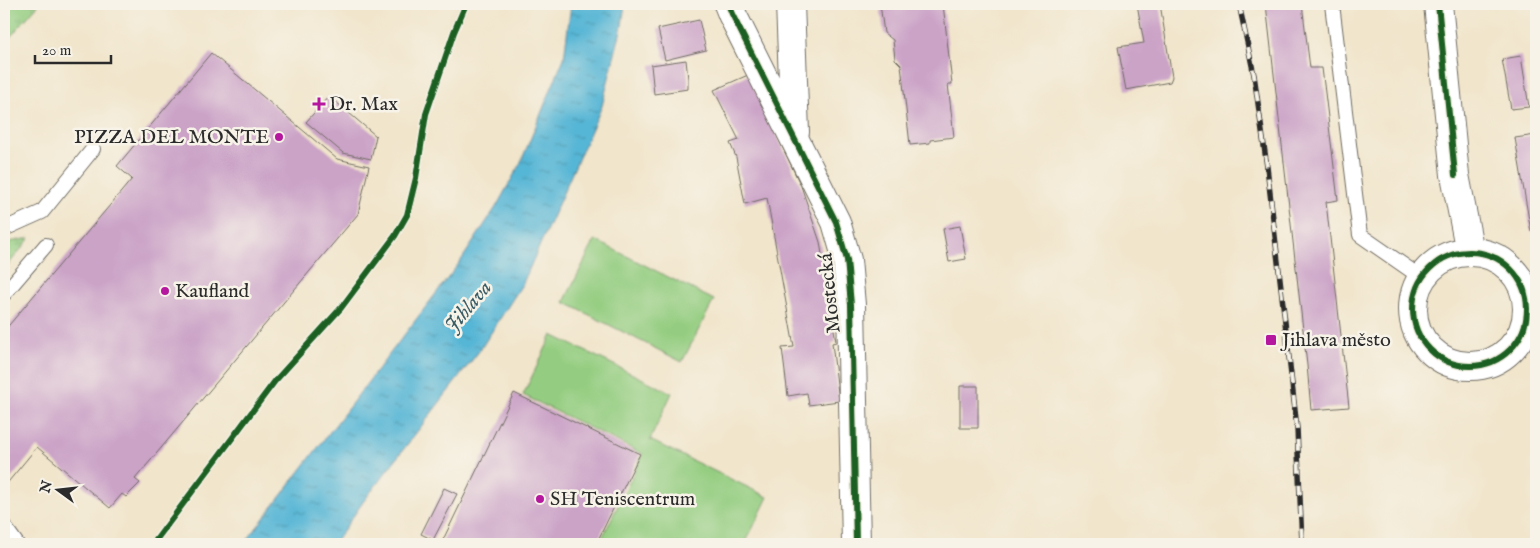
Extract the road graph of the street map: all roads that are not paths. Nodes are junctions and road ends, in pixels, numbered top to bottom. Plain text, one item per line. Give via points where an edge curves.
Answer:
1 (728, 4) edge
2 (790, 4) edge
3 (1332, 4) edge
4 (1438, 4) edge
5 (795, 140) junction
6 (92, 149) dead end
7 (4, 229) edge
8 (46, 245) dead end
9 (1460, 254) junction
10 (1422, 278) junction
11 (4, 294) edge
12 (1531, 302) edge
13 (4, 526) edge
14 (17, 544) edge
15 (856, 544) edge

1 - 5 street, Mostecká
2 - 5 street, Mostecká
3 - 10 lane via 1360,235
4 - 9 street
5 - 15 street, Mostecká via 836,222 847,260 851,305
6 - 7 lane via 42,212
8 - 11 lane
9 - 10 street via 1434,264
9 - 12 street via 1488,255 1505,264 1518,278
10 - 12 street via 1414,296 1417,332 1442,360 1460,366 1479,366 1497,360 1512,348 1522,332
13 - 14 lane

